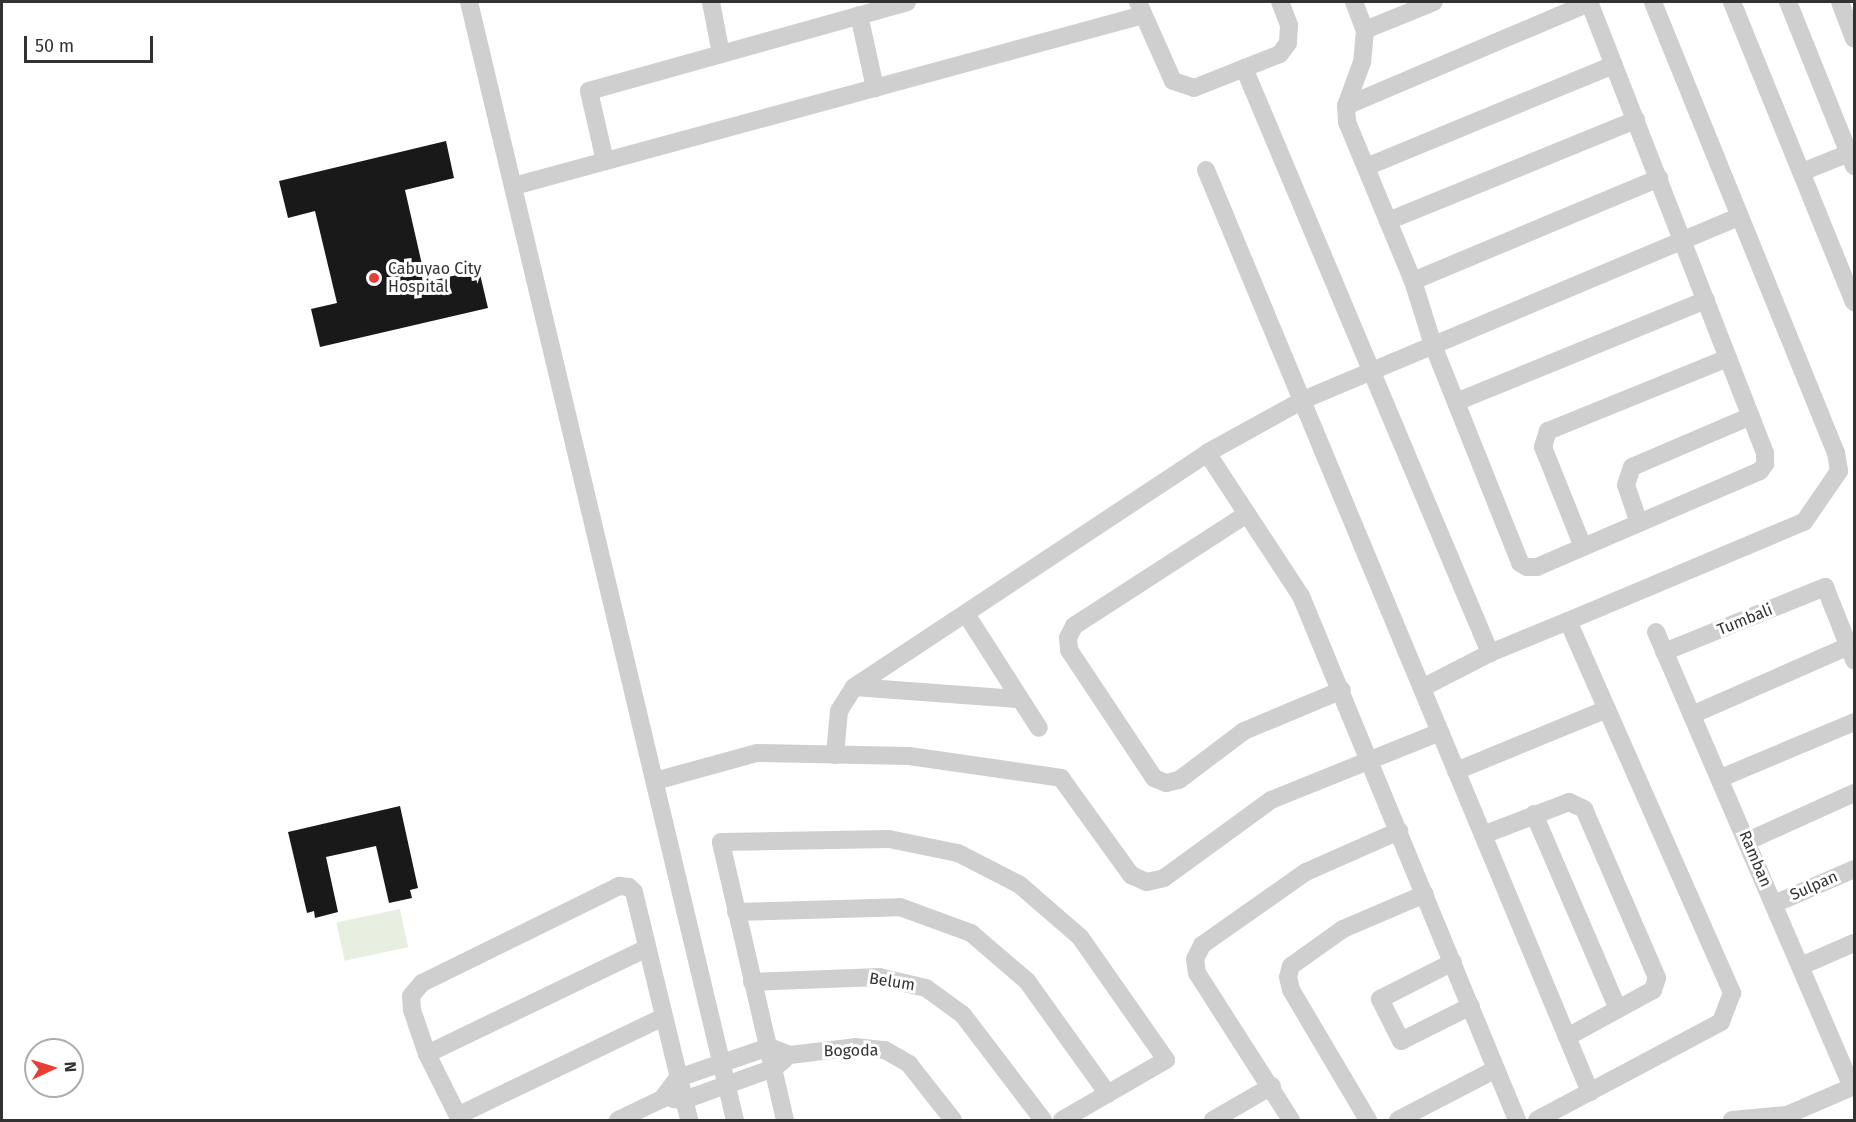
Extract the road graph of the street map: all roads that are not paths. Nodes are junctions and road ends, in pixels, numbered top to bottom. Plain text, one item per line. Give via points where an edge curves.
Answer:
1 (469, 2) edge
2 (711, 2) edge
3 (907, 2) edge
4 (1280, 2) edge
5 (1354, 2) edge
6 (1434, 2) edge
7 (1589, 2) edge
8 (1653, 2) edge
9 (1732, 2) edge
10 (1788, 2) edge
11 (1840, 2) edge
12 (1141, 8) edge
13 (859, 15) junction
14 (1365, 30) junction
15 (1854, 38) edge
16 (721, 54) junction
17 (1614, 65) junction
18 (1245, 68) junction
19 (875, 88) junction
20 (1346, 106) junction
21 (1636, 120) junction
22 (1853, 157) edge
23 (605, 161) junction
24 (1366, 167) junction
25 (1206, 170) dead end
26 (1802, 172) junction
27 (1659, 178) junction
28 (514, 186) junction
29 (1738, 217) junction
30 (1389, 221) junction
31 (1683, 240) junction
32 (1413, 281) junction
33 (1853, 295) edge
34 (1706, 300) junction
35 (1433, 345) junction
36 (1728, 358) junction
37 (1370, 371) junction
38 (1303, 400) junction
39 (1456, 402) junction
40 (1750, 416) junction
41 (1207, 453) junction
42 (1247, 514) junction
43 (1639, 523) junction
44 (1583, 547) junction
45 (966, 614) junction
46 (1568, 621) junction
47 (1656, 632) dead end
48 (1664, 652) junction
49 (1490, 653) junction
50 (1852, 653) edge
51 (854, 687) junction
52 (1422, 688) junction
53 (1342, 690) junction
54 (1018, 699) junction
55 (1607, 709) junction
56 (1694, 714) junction
57 (1854, 722) edge
58 (1039, 728) dead end
59 (1440, 732) junction
60 (835, 755) junction
61 (1370, 759) junction
62 (1456, 771) junction
63 (1721, 778) junction
64 (655, 781) junction
65 (1854, 793) edge
66 (1534, 814) junction
67 (1399, 831) junction
68 (1483, 835) junction
69 (1748, 841) junction
70 (1854, 868) edge
71 (1425, 894) junction
72 (1774, 903) junction
73 (736, 912) junction
74 (1854, 943) edge
75 (647, 948) junction
76 (1453, 962) junction
77 (1801, 966) junction
78 (752, 982) junction
79 (1471, 1006) junction
80 (1618, 1009) junction
81 (664, 1017) junction
82 (1567, 1037) junction
83 (769, 1047) junction
84 (427, 1054) junction
85 (790, 1054) junction
86 (720, 1062) junction
87 (774, 1068) junction
88 (1496, 1069) junction
89 (678, 1078) junction
90 (726, 1085) junction
91 (1272, 1086) junction
92 (1853, 1086) edge
93 (1590, 1092) junction
94 (1108, 1094) junction
95 (662, 1099) junction
96 (684, 1100) junction
97 (460, 1118) edge
98 (945, 1118) edge
99 (1217, 1119) edge
100 (618, 1120) edge
101 (689, 1120) edge
102 (735, 1120) edge
103 (785, 1120) edge
104 (1044, 1120) edge
105 (1062, 1120) edge
106 (1291, 1120) edge
107 (1368, 1120) edge
108 (1398, 1120) edge
109 (1517, 1120) edge
110 (1537, 1120) edge
111 (1732, 1120) edge

1 - 28 street
2 - 16 street
3 - 13 street
4 - 18 street via 1289,25 1288,43 1280,54
5 - 14 street
6 - 14 street
7 - 17 street
7 - 20 street
8 - 29 street
9 - 26 street
10 - 22 street
11 - 15 street
12 - 18 street via 1173,81 1194,88
12 - 19 street
13 - 16 street
13 - 19 street
14 - 20 street via 1362,62
16 - 23 street via 589,91
17 - 21 street
17 - 24 street
18 - 37 street
19 - 23 street
20 - 24 street via 1347,122
21 - 27 street
21 - 30 street
22 - 26 street
23 - 28 street
24 - 30 street
25 - 38 street
26 - 33 street
27 - 31 street
27 - 32 street
28 - 64 street
29 - 31 street
29 - 46 street via 1836,453 1839,471 1804,522
30 - 32 street
31 - 34 street
31 - 35 street
32 - 35 street
34 - 36 street
34 - 39 street
35 - 37 street
35 - 39 street
36 - 40 street
36 - 44 street via 1548,431 1543,447
37 - 38 street
37 - 49 street
38 - 41 street
38 - 52 street
39 - 44 street via 1520,563 1537,567
40 - 43 street via 1632,467 1626,485
40 - 43 street via 1765,453 1760,471
41 - 42 street
41 - 45 street
42 - 53 street via 1301,596
42 - 53 street via 1074,626 1068,638 1069,650 1154,778 1166,783 1179,780 1244,731
43 - 44 street
45 - 51 street
45 - 54 street
46 - 49 street
46 - 55 street
47 - 48 street, Ramban
48 - 50 street, Tumbali via 1825,587
48 - 56 street, Ramban
49 - 52 street
50 - 56 street
51 - 54 street
51 - 60 street via 839,711
52 - 59 street
53 - 61 street
54 - 58 street
55 - 62 street
55 - 93 street via 1732,993 1721,1022
56 - 63 street, Ramban
57 - 63 street
59 - 61 street
59 - 62 street
60 - 61 street via 909,756 1061,778 1131,875 1147,882 1164,878 1271,800
60 - 64 street via 757,753
61 - 67 street
62 - 68 street
63 - 69 street, Ramban
64 - 86 street
65 - 69 street
66 - 68 street
66 - 80 street
66 - 80 street via 1569,802 1584,809 1657,978 1653,990
67 - 71 street
67 - 91 street via 1306,872 1202,945 1196,959 1197,973
68 - 82 street
69 - 72 street, Ramban
70 - 72 street, Sulpan
71 - 76 street
71 - 107 street via 1343,930 1291,966 1288,977 1291,990
72 - 77 street, Ramban
73 - 78 street
73 - 94 street via 900,907 971,933 1027,981
73 - 94 street via 721,842 889,839 958,853 1020,885 1080,937 1166,1060
74 - 77 street
75 - 81 street
75 - 84 street
75 - 84 street via 634,892 619,886 422,983 411,996
76 - 79 street
76 - 79 street via 1380,999 1401,1041
77 - 92 street, Ramban
78 - 83 street
78 - 104 street, Belum via 879,977 926,988 963,1015
79 - 88 street
80 - 82 street
81 - 89 street
81 - 97 street
82 - 93 street
83 - 85 street, Bogoda
83 - 86 street
83 - 87 street
84 - 97 street
85 - 87 street
85 - 98 street, Bogoda via 855,1047 885,1050 909,1064
86 - 89 street
86 - 90 street
87 - 90 street
87 - 103 street
88 - 108 street
88 - 109 street
89 - 95 street
89 - 96 street
90 - 96 street
90 - 102 street
91 - 99 street
91 - 106 street
92 - 111 street via 1787,1115
93 - 110 street
94 - 105 street
95 - 96 street
95 - 100 street
96 - 101 street

